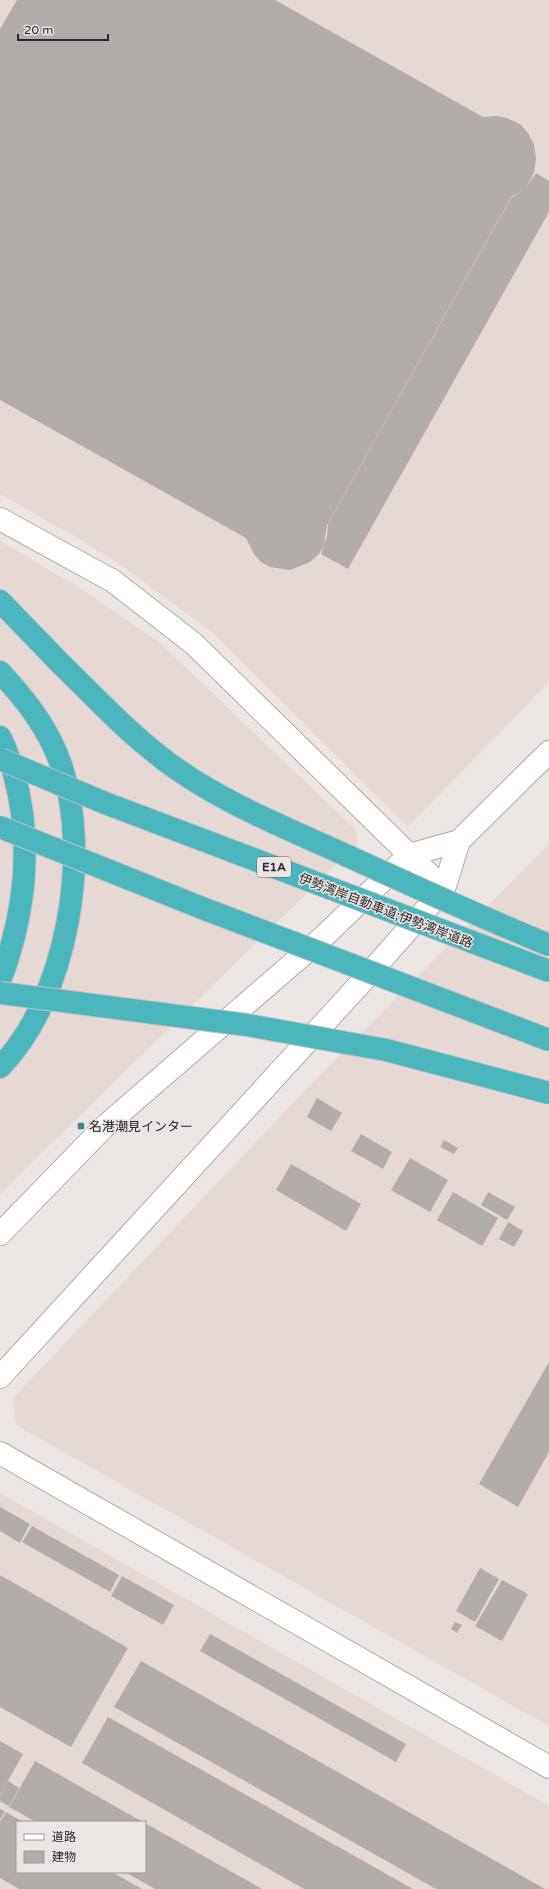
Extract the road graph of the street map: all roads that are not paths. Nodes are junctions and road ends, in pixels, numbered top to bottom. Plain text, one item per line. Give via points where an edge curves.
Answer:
1 (0, 519) edge
2 (0, 601) edge
3 (0, 672) edge
4 (0, 737) edge
5 (549, 752) edge
6 (0, 759) edge
7 (0, 827) edge
8 (458, 841) junction
9 (409, 855) junction
10 (444, 889) junction
11 (549, 945) edge
12 (549, 971) edge
13 (0, 979) edge
14 (0, 993) edge
15 (549, 1040) edge
16 (0, 1067) edge
17 (549, 1093) edge
18 (0, 1234) edge
19 (0, 1377) edge
20 (0, 1453) edge
21 (549, 1767) edge

1 - 9 street via 113,581 194,644
2 - 11 highway, bridge via 114,716 158,756 199,783 320,844 498,925
3 - 16 highway, bridge via 20,694 48,733 62,766 70,804 74,843 68,925 56,970 33,1024
4 - 13 highway, bridge via 6,747 17,785 23,815 25,858 22,897 14,937
5 - 8 street
6 - 12 highway, 伊勢湾岸自動車道;伊勢湾岸道路 / E1A, bridge via 105,802
7 - 15 highway, bridge via 202,908
8 - 9 street
8 - 10 street
9 - 10 street
9 - 18 street via 321,939 104,1127
10 - 19 street via 359,986
14 - 17 highway, bridge via 247,1025 386,1050
20 - 21 street

